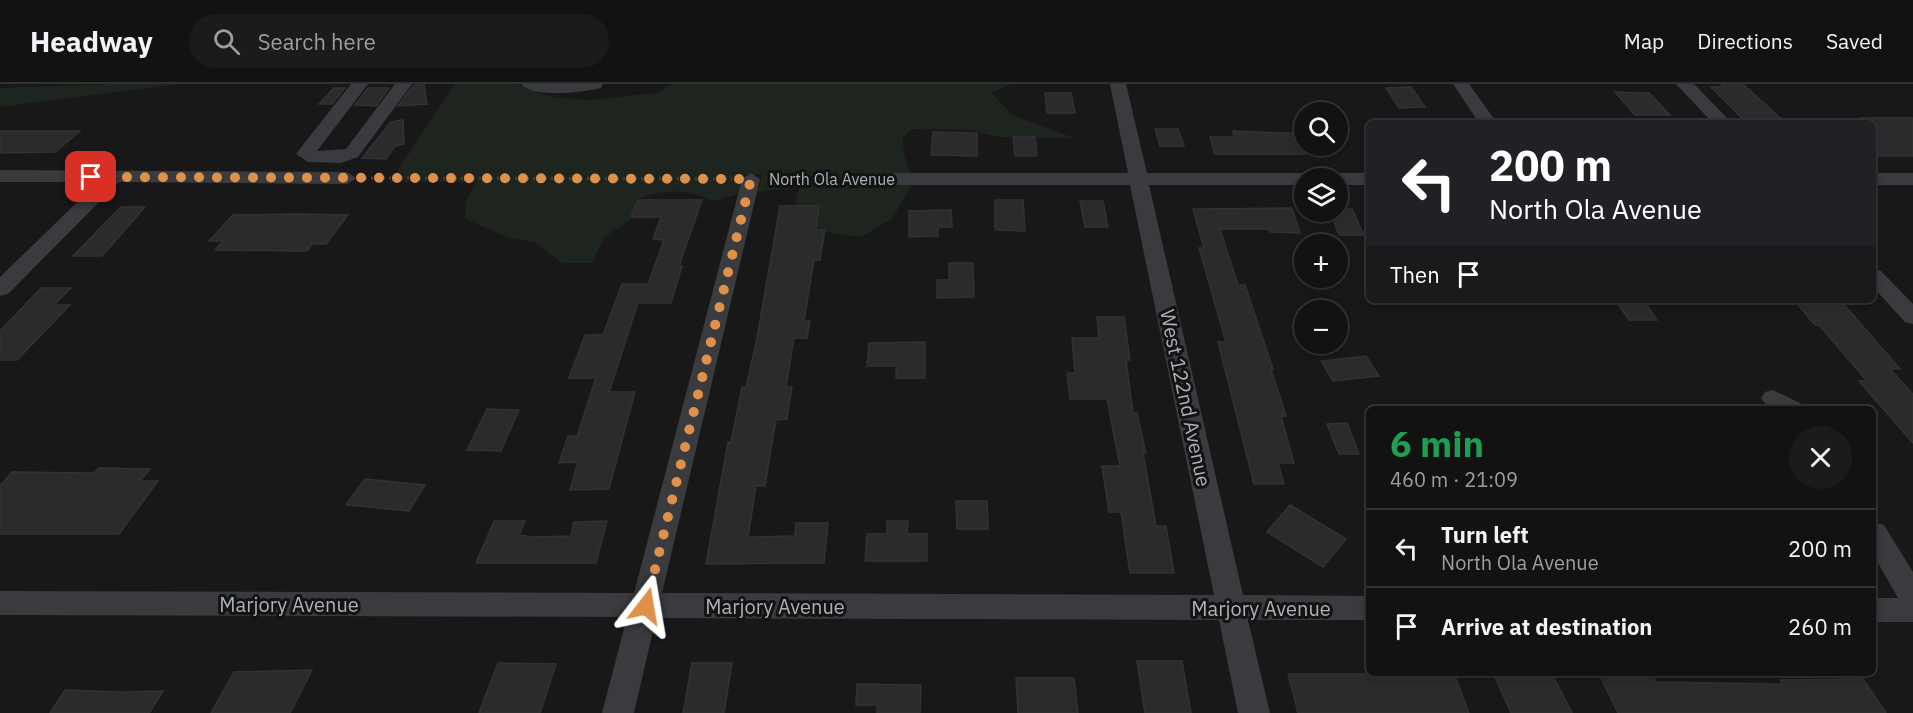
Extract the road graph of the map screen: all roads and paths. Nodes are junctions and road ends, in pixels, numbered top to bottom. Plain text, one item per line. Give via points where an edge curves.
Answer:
1 (360, 84) edge
2 (404, 84) edge
3 (529, 84) edge
4 (1119, 84) edge
5 (1461, 84) edge
6 (1684, 84) edge
7 (589, 85) edge
8 (1486, 120) edge
9 (1720, 120) edge
10 (0, 176) edge
11 (113, 178) junction
12 (347, 178) joint
13 (1366, 178) edge
14 (751, 179) junction
15 (862, 179) joint
16 (1139, 179) junction
17 (1294, 179) edge
18 (1348, 179) edge
19 (1876, 179) edge
20 (1913, 179) edge
21 (1876, 278) edge
22 (0, 289) edge
23 (1913, 317) edge
24 (1876, 536) edge
25 (1913, 597) edge
26 (0, 603) edge
27 (646, 606) junction
28 (1231, 608) junction
29 (1366, 608) edge
30 (1876, 610) edge
31 (1913, 610) edge
32 (618, 713) edge
33 (1254, 713) edge

1 - 2 street via 305,154 318,158 352,153
3 - 7 street via 557,89
4 - 16 street, West 122nd Avenue
5 - 8 street
6 - 9 street
10 - 11 street
11 - 12 street
11 - 22 street
12 - 14 path, North Ola Avenue
13 - 18 street
14 - 15 path, North Ola Avenue
14 - 27 street
15 - 16 street, North Ola Avenue
16 - 17 street, North Ola Avenue
16 - 28 street, West 122nd Avenue
19 - 20 street
21 - 23 street
24 - 25 street
26 - 27 street, Marjory Avenue
27 - 28 street, Marjory Avenue
27 - 32 street
28 - 29 street, Marjory Avenue
28 - 33 street, West 122nd Avenue
30 - 31 street

